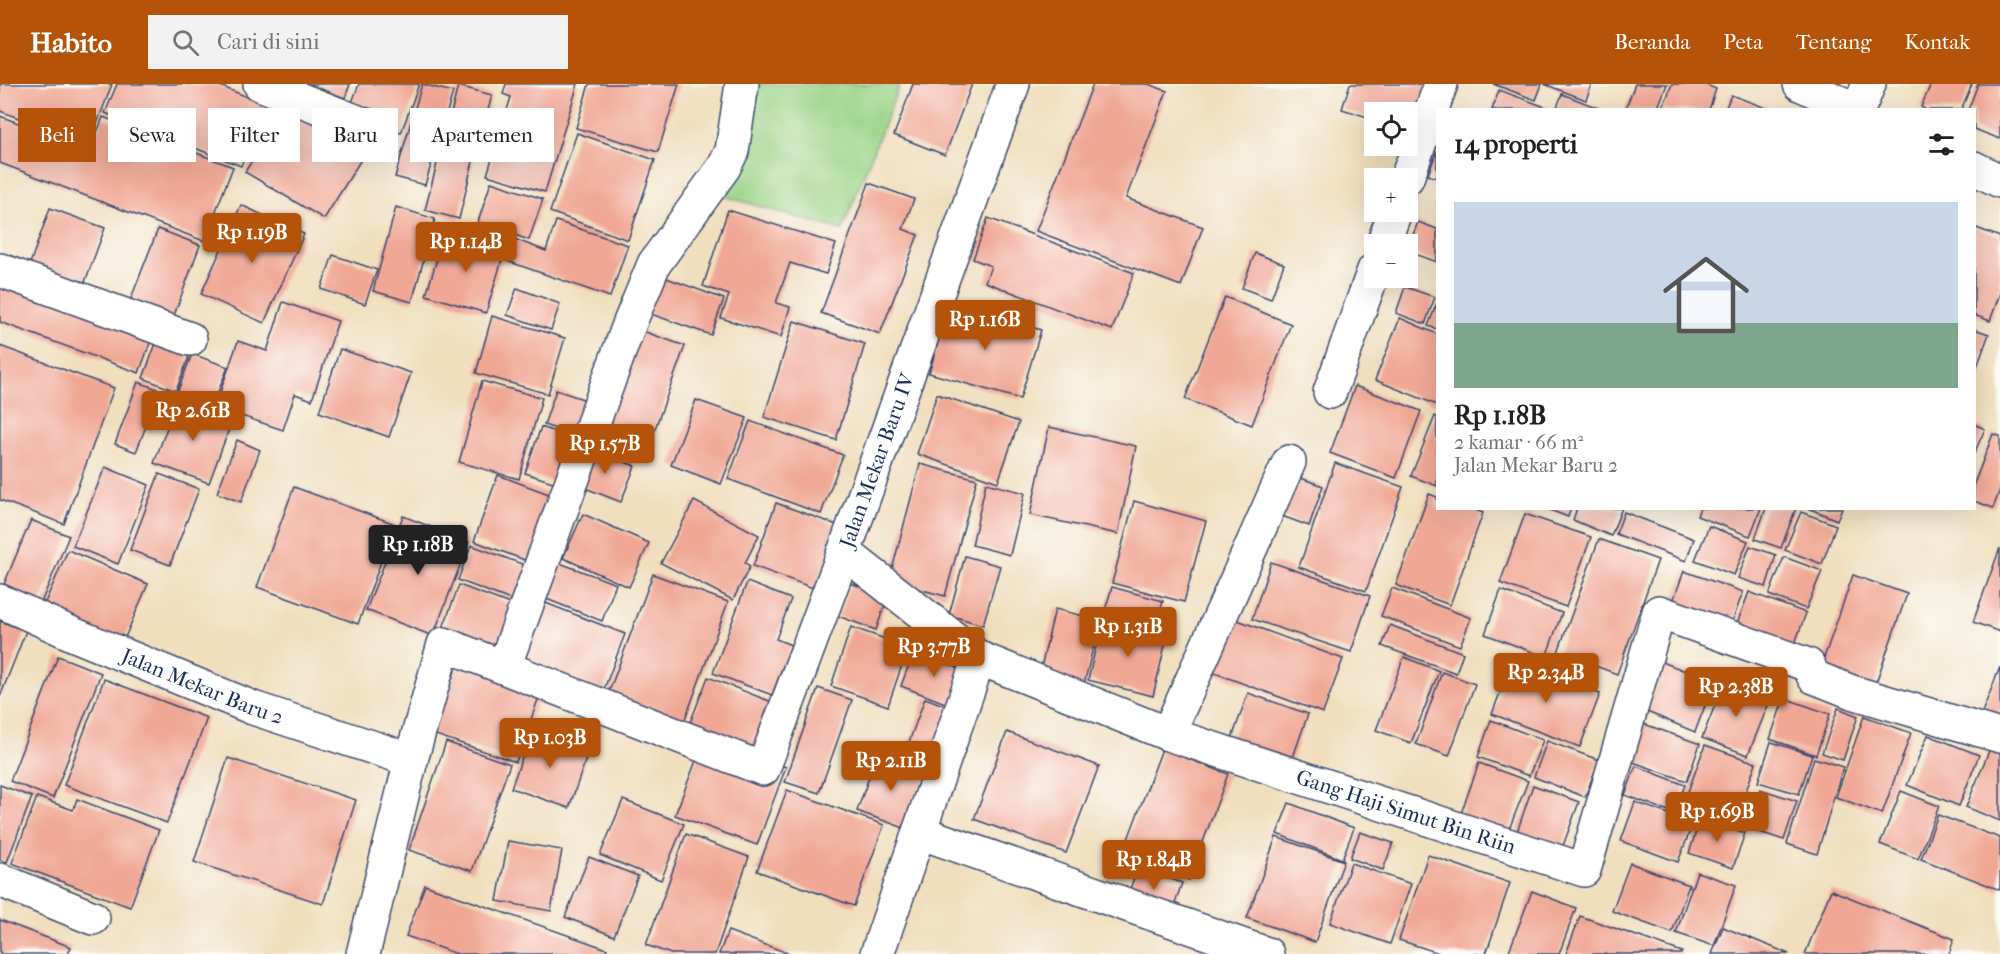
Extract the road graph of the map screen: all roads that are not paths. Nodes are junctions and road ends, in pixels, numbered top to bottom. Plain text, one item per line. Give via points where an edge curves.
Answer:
1 (260, 84) edge
2 (742, 84) edge
3 (1013, 84) edge
4 (1441, 84) edge
5 (1869, 84) edge
6 (1805, 94) edge
7 (322, 108) edge
8 (1850, 108) edge
9 (1858, 108) edge
10 (1411, 168) edge
11 (1976, 169) edge
12 (2000, 181) edge
13 (0, 270) edge
14 (1368, 288) edge
15 (190, 339) dead end
16 (1330, 392) dead end
17 (1289, 462) dead end
18 (844, 552) junction
19 (0, 601) edge
20 (979, 658) junction
21 (504, 667) junction
22 (1168, 734) junction
23 (2000, 736) edge
24 (411, 760) junction
25 (919, 832) junction
26 (0, 880) edge
27 (93, 918) dead end
28 (363, 954) edge
29 (877, 954) edge
30 (1267, 954) edge

1 - 7 street
2 - 21 street via 732,151 654,264
3 - 18 street, Jalan Mekar Baru IV
4 - 10 street
5 - 9 street
6 - 8 street
11 - 12 street
13 - 15 street
14 - 16 street
17 - 22 street
18 - 20 street, Jalan Mekar Baru IV
18 - 21 street via 763,769
19 - 24 street, Jalan Mekar Baru 2 via 254,708
20 - 22 street, Gang Haji Simut Bin Riin
20 - 25 street
21 - 24 street via 444,644
22 - 23 street, Gang Haji Simut Bin Riin via 1584,870 1659,612 1808,665 1814,677 1852,692
24 - 28 street
25 - 29 street
25 - 30 street
26 - 27 street

